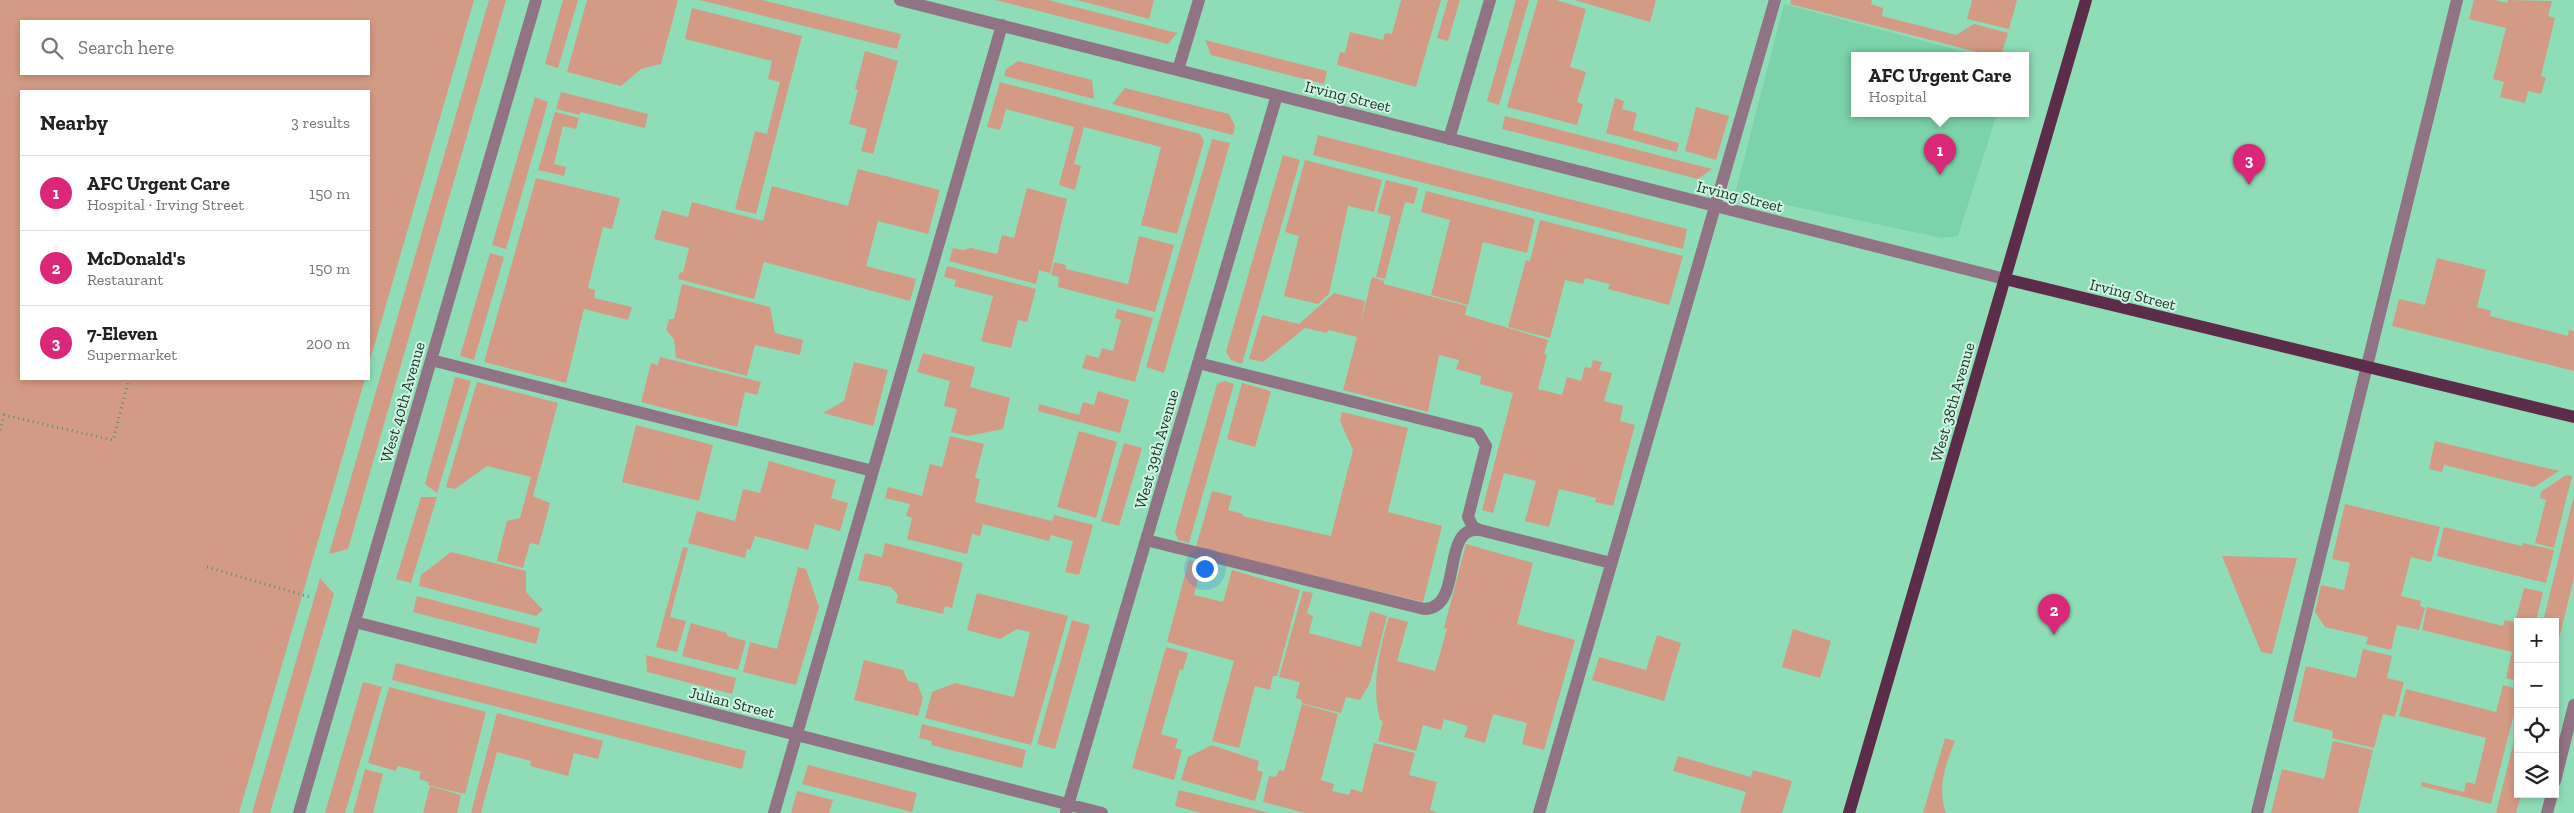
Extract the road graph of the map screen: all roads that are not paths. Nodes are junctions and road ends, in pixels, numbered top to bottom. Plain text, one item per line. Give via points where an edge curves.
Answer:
1 (536, 0) edge
2 (900, 0) edge
3 (1199, 0) edge
4 (1490, 0) edge
5 (1775, 0) edge
6 (2086, 0) edge
7 (2457, 0) edge
8 (915, 2) edge
9 (1002, 26) junction
10 (1178, 70) junction
11 (1277, 95) junction
12 (1449, 139) junction
13 (1715, 206) junction
14 (2005, 280) junction
15 (431, 360) junction
16 (1198, 363) junction
17 (2367, 367) junction
18 (2574, 417) edge
19 (873, 471) junction
20 (1480, 530) junction
21 (1146, 540) junction
22 (1611, 563) junction
23 (355, 622) junction
24 (2574, 705) edge
25 (796, 735) junction
26 (2559, 765) edge
27 (2551, 798) edge
28 (1067, 809) edge
29 (299, 813) edge
30 (774, 813) edge
31 (1102, 813) edge
32 (1539, 813) edge
33 (1850, 813) edge
34 (2257, 813) edge
35 (2548, 813) edge

1 - 15 street, West 40th Avenue
2 - 8 street, Irving Street
3 - 10 street
4 - 12 street
5 - 13 street
6 - 14 main road, West 38th Avenue
7 - 17 street
8 - 9 street, Irving Street
9 - 10 street, Irving Street
9 - 19 street
10 - 11 street, Irving Street
11 - 12 street, Irving Street
11 - 16 street, West 39th Avenue
12 - 13 street, Irving Street
13 - 14 street, Irving Street
13 - 22 street
14 - 17 main road, Irving Street
14 - 33 main road, West 38th Avenue
15 - 19 street
15 - 23 street, West 40th Avenue
16 - 20 street via 1478,433 1486,446 1468,517
16 - 21 street, West 39th Avenue
17 - 18 main road, Irving Street
17 - 34 street
19 - 25 street
20 - 21 street via 1470,531 1460,538 1444,598 1430,609
20 - 22 street
21 - 28 street, West 39th Avenue
22 - 32 street
23 - 25 street, Julian Street
23 - 29 street, West 40th Avenue
24 - 26 street
25 - 28 street, Julian Street
25 - 30 street
27 - 35 street
28 - 31 street, Julian Street

